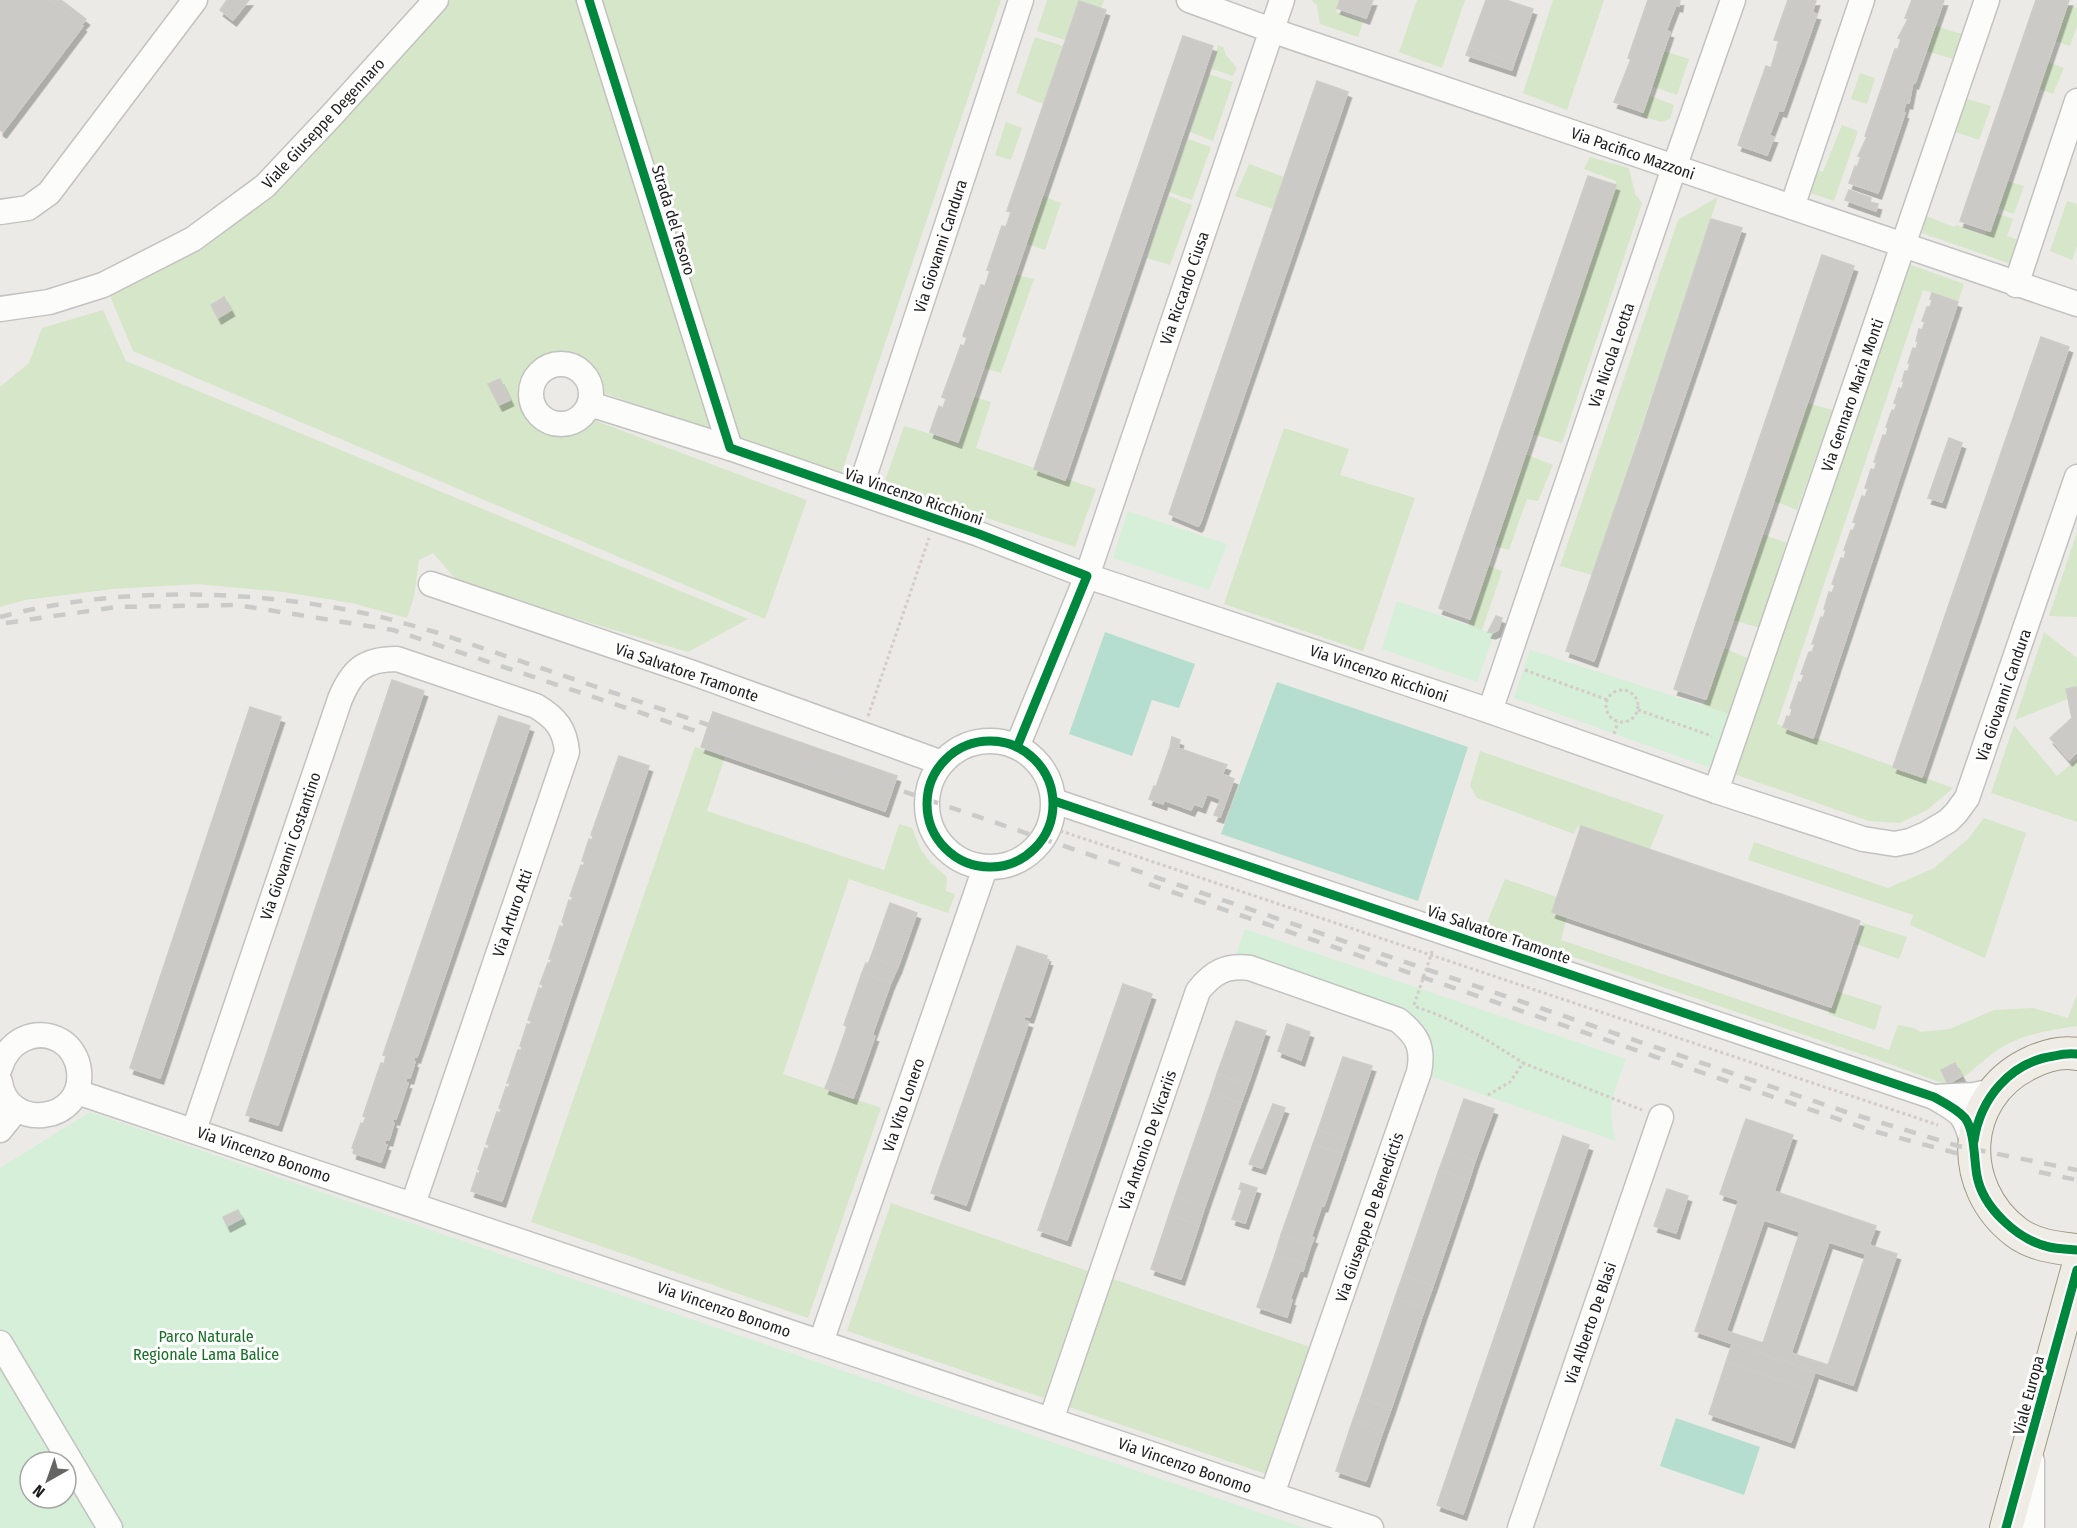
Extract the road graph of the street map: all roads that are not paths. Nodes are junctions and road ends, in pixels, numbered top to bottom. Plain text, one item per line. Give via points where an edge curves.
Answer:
1 (195, 0) edge
2 (435, 0) edge
3 (589, 0) edge
4 (1021, 0) edge
5 (1189, 0) edge
6 (1282, 0) edge
7 (1733, 0) edge
8 (1862, 0) edge
9 (1988, 0) edge
10 (1271, 30) junction
11 (2077, 101) edge
12 (1674, 168) junction
13 (1792, 207) junction
14 (0, 212) edge
15 (1903, 245) junction
16 (2016, 285) junction
17 (2077, 304) edge
18 (0, 309) edge
19 (590, 404) dead end
20 (730, 448) junction
21 (2077, 477) edge
22 (859, 492) junction
23 (1087, 576) junction
24 (431, 584) dead end
25 (462, 681) joint
26 (1490, 711) junction
27 (1017, 747) junction
28 (942, 763) junction
29 (1716, 791) junction
30 (1054, 801) junction
31 (1863, 839) joint
32 (985, 868) junction
33 (1323, 994) joint
34 (2077, 1054) edge
35 (0, 1068) edge
36 (0, 1082) edge
37 (1993, 1091) junction
38 (77, 1092) junction
39 (1934, 1097) junction
40 (17, 1109) junction
41 (1660, 1117) road end
42 (0, 1130) edge
43 (194, 1130) junction
44 (1972, 1141) junction
45 (413, 1204) junction
46 (2077, 1250) edge
47 (2077, 1270) edge
48 (821, 1342) junction
49 (0, 1343) edge
50 (1051, 1420) junction
51 (2032, 1439) junction
52 (1272, 1494) junction
53 (110, 1528) edge
54 (1371, 1528) edge
55 (1520, 1528) edge
56 (2006, 1528) edge
57 (2032, 1528) edge

1 - 14 street via 49,193 28,208
2 - 18 street, Viale Giuseppe Degennaro via 265,186 193,239 103,285 49,302
3 - 20 street, Strada del Tesoro
4 - 22 street, Via Giovanni Candura
5 - 10 street, Via Pacifico Mazzoni
6 - 10 street, Via Riccardo Ciusa
7 - 12 street, Via Nicola Leotta
8 - 13 street
9 - 15 street, Via Gennaro Maria Monti
10 - 12 street, Via Pacifico Mazzoni
10 - 23 street, Via Riccardo Ciusa
11 - 16 street
12 - 13 street, Via Pacifico Mazzoni
12 - 26 street, Via Nicola Leotta
13 - 15 street, Via Pacifico Mazzoni
15 - 16 street, Via Pacifico Mazzoni
15 - 29 street, Via Gennaro Maria Monti
16 - 17 street, Via Pacifico Mazzoni
19 - 20 street, Via Vincenzo Ricchioni
20 - 22 street, Via Vincenzo Ricchioni
21 - 31 street, Via Giovanni Candura via 1967,798 1947,821 1910,841 1895,844
22 - 23 street, Via Vincenzo Ricchioni
23 - 26 street, Via Vincenzo Ricchioni
23 - 27 street, Via Riccardo Ciusa
24 - 28 street, Via Salvatore Tramonte
25 - 43 street, Via Giovanni Costantino via 396,659 381,659 358,669 347,683
25 - 45 street, Via Arturo Atti via 536,706 551,715 561,726 567,752
26 - 29 street, Via Vincenzo Ricchioni
27 - 28 street via 997,741 977,742
27 - 30 street via 1043,769
28 - 32 street via 927,798 928,818 935,836 964,862
29 - 31 street, Via Vincenzo Ricchioni
30 - 32 street via 1052,819 1034,851 1019,861
30 - 39 street, Via Salvatore Tramonte
32 - 48 street, Via Vito Lonero
33 - 50 street, Via Antonio De Vicariis via 1236,966 1222,969 1198,991
33 - 52 street, Via Giuseppe De Benedictis via 1398,1020 1419,1044 1422,1058
34 - 37 main road via 2042,1057 2015,1071
35 - 38 street via 10,1047 22,1039 49,1036 62,1042 79,1064
36 - 40 street via 7,1099
37 - 39 street
37 - 44 main road
38 - 40 street via 62,1110 51,1115 27,1114
38 - 43 street, Via Vincenzo Bonomo
39 - 44 street via 1966,1119
40 - 42 street
41 - 55 street, Via Alberto De Blasi
43 - 45 street, Via Vincenzo Bonomo
44 - 46 main road via 1977,1179 1992,1209 2017,1233 2048,1247
45 - 48 street, Via Vincenzo Bonomo
47 - 51 main road, Viale Europa
48 - 50 street, Via Vincenzo Bonomo
49 - 53 street
50 - 52 street, Via Vincenzo Bonomo
51 - 56 main road, Viale Europa
51 - 57 street
52 - 54 street, Via Vincenzo Bonomo

